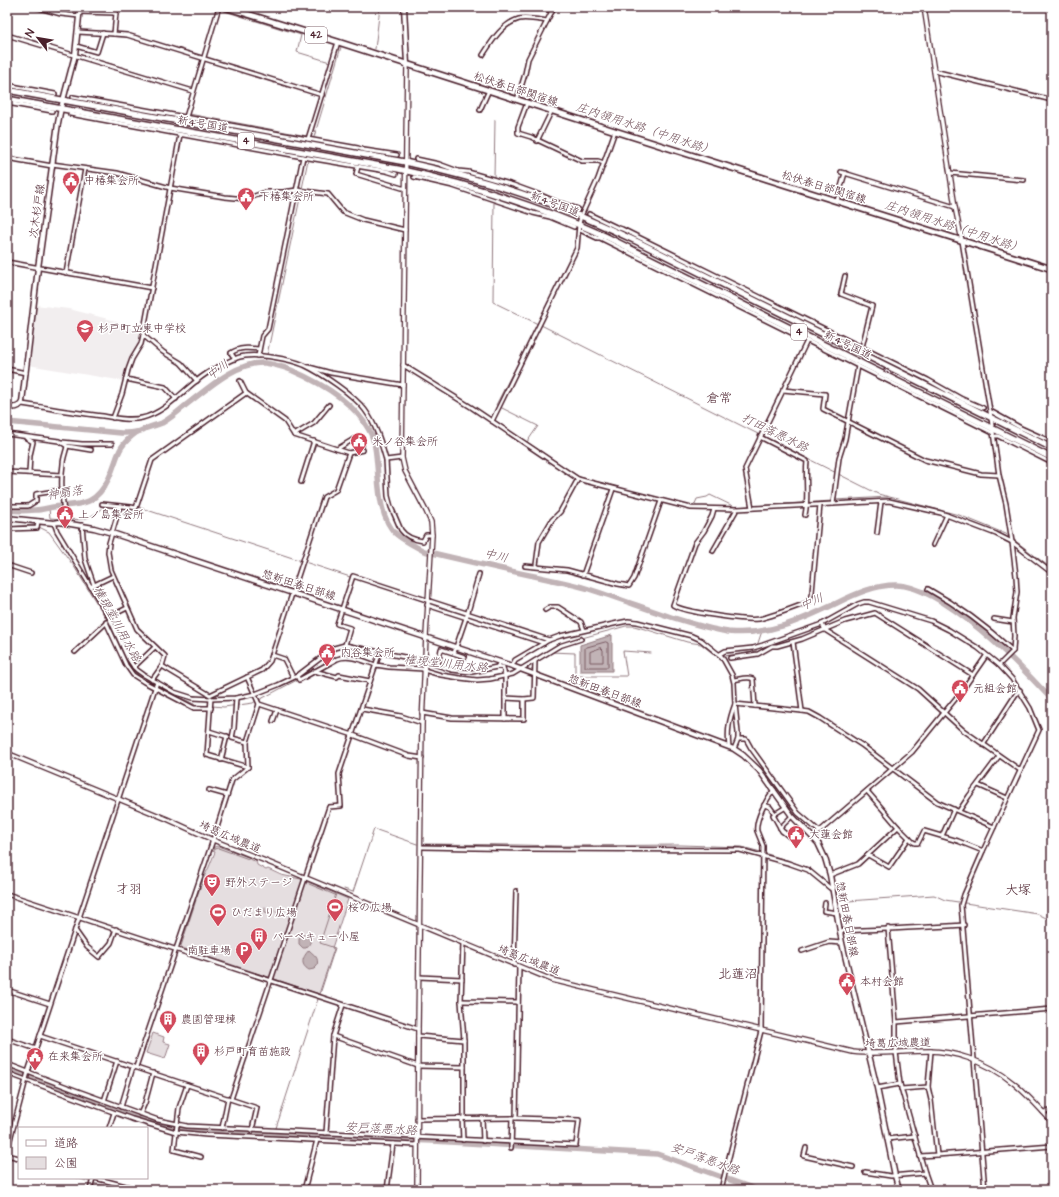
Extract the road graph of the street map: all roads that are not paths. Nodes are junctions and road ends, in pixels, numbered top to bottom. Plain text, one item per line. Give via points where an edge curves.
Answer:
1 (36, 7) edge
2 (80, 7) edge
3 (114, 7) edge
4 (219, 7) edge
5 (225, 7) edge
6 (404, 7) edge
7 (544, 7) edge
8 (554, 7) edge
9 (924, 7) edge
10 (552, 12) junction
11 (114, 13) junction
12 (79, 14) junction
13 (547, 21) junction
14 (78, 32) junction
15 (103, 33) junction
16 (114, 34) junction
17 (7, 35) edge
18 (338, 42) junction
19 (76, 46) junction
20 (75, 55) junction
21 (483, 55) dead end
22 (203, 58) junction
23 (407, 64) junction
24 (934, 71) junction
25 (7, 85) edge
26 (7, 90) edge
27 (489, 90) junction
28 (193, 91) junction
29 (55, 94) dead end
30 (322, 95) junction
31 (73, 97) dead end
32 (7, 99) edge
33 (63, 100) junction
34 (517, 100) junction
35 (1052, 100) edge
36 (88, 103) junction
37 (527, 103) junction
38 (7, 104) edge
39 (61, 108) junction
40 (480, 110) dead end
41 (552, 110) junction
42 (52, 111) dead end
43 (70, 114) dead end
44 (96, 117) junction
45 (186, 117) junction
46 (615, 131) junction
47 (186, 133) junction
48 (180, 135) junction
49 (308, 139) junction
50 (537, 141) junction
51 (369, 153) junction
52 (397, 155) dead end
53 (303, 157) junction
54 (7, 158) edge
55 (416, 159) dead end
56 (405, 162) junction
57 (604, 163) junction
58 (52, 165) junction
59 (358, 167) junction
60 (381, 168) junction
61 (85, 169) junction
62 (405, 170) junction
63 (451, 171) junction
64 (841, 172) dead end
65 (845, 173) junction
66 (950, 173) junction
67 (396, 174) dead end
68 (414, 177) dead end
69 (1024, 180) dead end
70 (450, 183) junction
71 (170, 188) junction
72 (405, 188) junction
73 (297, 190) junction
74 (837, 201) junction
75 (553, 203) junction
76 (955, 207) junction
77 (578, 209) dead end
78 (589, 214) dead end
79 (581, 216) junction
80 (577, 226) junction
81 (610, 227) junction
82 (405, 230) junction
83 (582, 231) dead end
84 (605, 238) junction
85 (962, 241) junction
86 (7, 262) edge
87 (38, 268) junction
88 (1052, 269) edge
89 (66, 273) junction
90 (845, 276) dead end
91 (152, 288) junction
92 (144, 335) junction
93 (807, 341) junction
94 (862, 348) junction
95 (259, 349) junction
96 (258, 356) junction
97 (235, 359) junction
98 (858, 364) junction
99 (304, 365) junction
100 (403, 365) junction
101 (7, 369) edge
102 (26, 373) junction
103 (126, 379) junction
104 (197, 381) junction
105 (240, 381) dead end
106 (403, 385) junction
107 (783, 390) junction
108 (246, 393) junction
109 (176, 399) junction
110 (964, 402) junction
111 (22, 404) junction
112 (328, 405) dead end
113 (7, 407) edge
114 (983, 408) dead end
115 (992, 415) junction
116 (113, 418) junction
117 (492, 421) junction
118 (848, 422) junction
119 (1013, 426) junction
120 (992, 430) junction
121 (7, 434) edge
122 (294, 435) junction
123 (996, 436) dead end
124 (23, 437) junction
125 (760, 437) junction
126 (59, 441) junction
127 (314, 441) junction
128 (1016, 442) junction
129 (1052, 442) edge
130 (112, 444) dead end
131 (362, 444) dead end
132 (68, 446) junction
133 (1052, 448) edge
134 (337, 449) junction
135 (91, 450) dead end
136 (363, 450) dead end
137 (349, 453) junction
138 (402, 458) junction
139 (1052, 458) edge
140 (386, 460) junction
141 (1052, 463) edge
142 (7, 472) edge
143 (29, 473) junction
144 (62, 475) junction
145 (999, 475) junction
146 (578, 479) junction
147 (301, 482) dead end
148 (613, 489) junction
149 (62, 490) junction
150 (661, 501) junction
151 (881, 502) junction
152 (102, 504) dead end
153 (833, 504) junction
154 (820, 505) junction
155 (7, 506) edge
156 (120, 506) junction
157 (807, 506) junction
158 (752, 508) junction
159 (714, 509) junction
160 (737, 510) junction
161 (805, 515) dead end
162 (947, 515) junction
163 (7, 518) edge
164 (38, 520) junction
165 (54, 522) junction
166 (65, 523) junction
167 (82, 526) junction
168 (8, 529) edge
169 (112, 533) junction
170 (877, 533) dead end
171 (7, 536) edge
172 (432, 536) junction
173 (1012, 542) junction
174 (933, 545) dead end
175 (713, 551) dead end
176 (7, 565) edge
177 (536, 565) dead end
178 (525, 566) dead end
179 (31, 573) dead end
180 (1052, 573) edge
181 (479, 574) dead end
182 (583, 575) junction
183 (113, 576) junction
184 (92, 586) junction
185 (928, 589) dead end
186 (292, 592) junction
187 (428, 603) junction
188 (127, 608) junction
189 (342, 608) junction
190 (545, 610) dead end
191 (468, 613) junction
192 (110, 618) junction
193 (466, 618) junction
194 (994, 620) dead end
195 (106, 622) junction
196 (1013, 622) junction
197 (822, 624) junction
198 (584, 630) junction
199 (825, 630) junction
200 (426, 636) junction
201 (581, 639) dead end
202 (549, 640) junction
203 (792, 642) junction
204 (544, 643) junction
205 (155, 646) junction
206 (346, 646) junction
207 (457, 646) junction
208 (1013, 651) junction
209 (75, 652) dead end
210 (380, 652) junction
211 (454, 653) junction
212 (720, 654) junction
213 (272, 655) junction
214 (465, 656) dead end
215 (986, 656) junction
216 (346, 657) junction
217 (730, 658) dead end
218 (424, 661) junction
219 (535, 661) junction
220 (500, 662) junction
221 (376, 665) junction
222 (438, 665) junction
223 (999, 665) junction
224 (162, 666) junction
225 (311, 666) junction
226 (512, 666) junction
227 (134, 667) junction
228 (497, 667) junction
229 (424, 668) junction
230 (520, 669) junction
231 (137, 670) junction
232 (314, 671) junction
233 (133, 675) junction
234 (504, 675) junction
235 (535, 675) junction
236 (973, 675) junction
237 (247, 677) junction
238 (295, 677) junction
239 (152, 680) junction
240 (734, 680) junction
241 (370, 681) junction
242 (157, 682) junction
243 (155, 688) junction
244 (1020, 690) junction
245 (255, 694) junction
246 (210, 695) junction
247 (236, 698) junction
248 (505, 698) junction
249 (211, 699) junction
250 (524, 699) junction
251 (259, 704) junction
252 (735, 704) junction
253 (755, 706) junction
254 (211, 708) junction
255 (362, 709) junction
256 (277, 710) junction
257 (802, 711) junction
258 (422, 713) junction
259 (944, 714) junction
260 (504, 719) junction
261 (273, 721) dead end
262 (422, 723) junction
263 (209, 731) junction
264 (353, 735) junction
265 (227, 736) junction
266 (232, 738) junction
267 (738, 738) junction
268 (247, 742) junction
269 (984, 745) junction
270 (729, 747) junction
271 (734, 749) junction
272 (7, 753) edge
273 (999, 756) junction
274 (422, 758) junction
275 (222, 760) junction
276 (248, 767) junction
277 (893, 768) junction
278 (1020, 770) junction
279 (978, 785) junction
280 (209, 790) dead end
281 (774, 790) junction
282 (867, 791) junction
283 (227, 795) junction
284 (1007, 798) junction
285 (118, 800) junction
286 (764, 805) junction
287 (786, 807) junction
288 (954, 809) junction
289 (959, 811) junction
290 (775, 814) junction
291 (792, 816) junction
292 (898, 827) junction
293 (994, 827) junction
294 (780, 828) junction
295 (803, 828) junction
296 (819, 831) junction
297 (942, 836) junction
298 (813, 837) junction
299 (909, 838) junction
300 (213, 840) junction
301 (421, 847) junction
302 (983, 851) junction
303 (868, 855) junction
304 (763, 856) junction
305 (830, 875) junction
306 (305, 878) junction
307 (833, 888) junction
308 (516, 891) dead end
309 (7, 894) edge
310 (825, 903) dead end
311 (837, 913) junction
312 (79, 917) junction
313 (420, 925) junction
314 (964, 925) junction
315 (888, 928) junction
316 (116, 929) junction
317 (75, 930) junction
318 (840, 931) junction
319 (842, 943) junction
320 (463, 944) junction
321 (176, 949) junction
322 (802, 951) dead end
323 (514, 965) junction
324 (519, 967) junction
325 (419, 977) junction
326 (462, 978) junction
327 (271, 980) junction
328 (7, 990) edge
329 (461, 1001) junction
330 (518, 1002) junction
331 (50, 1004) junction
332 (343, 1005) junction
333 (1052, 1009) edge
334 (971, 1016) junction
335 (896, 1022) junction
336 (418, 1029) junction
337 (761, 1031) junction
338 (40, 1036) junction
339 (333, 1036) junction
340 (418, 1036) junction
341 (7, 1039) edge
342 (464, 1040) junction
343 (36, 1049) junction
344 (931, 1051) junction
345 (896, 1052) junction
346 (868, 1054) junction
347 (975, 1060) junction
348 (117, 1061) junction
349 (7, 1064) edge
350 (418, 1066) junction
351 (135, 1067) junction
352 (464, 1067) junction
353 (7, 1073) edge
354 (28, 1073) junction
355 (153, 1073) junction
356 (11, 1074) junction
357 (26, 1079) junction
358 (7, 1083) edge
359 (900, 1084) junction
360 (187, 1085) junction
361 (928, 1087) junction
362 (877, 1088) junction
363 (901, 1089) junction
364 (230, 1099) junction
365 (104, 1100) junction
366 (121, 1107) junction
367 (1052, 1111) edge
368 (1043, 1112) junction
369 (114, 1113) junction
370 (140, 1114) junction
371 (463, 1118) junction
372 (482, 1118) junction
373 (514, 1118) junction
374 (417, 1119) junction
375 (1052, 1122) edge
376 (177, 1125) junction
377 (109, 1127) edge
378 (222, 1128) junction
379 (252, 1130) junction
380 (176, 1131) junction
381 (326, 1133) junction
382 (915, 1136) junction
383 (417, 1138) junction
384 (887, 1139) junction
385 (317, 1140) junction
386 (463, 1140) junction
387 (483, 1141) junction
388 (511, 1142) junction
389 (393, 1144) junction
390 (417, 1144) junction
391 (1052, 1146) edge
392 (511, 1148) dead end
393 (806, 1148) dead end
394 (7, 1151) edge
395 (982, 1151) junction
396 (7, 1154) edge
397 (937, 1155) junction
398 (920, 1156) junction
399 (201, 1157) dead end
400 (18, 1158) edge
401 (853, 1167) dead end
402 (865, 1172) dead end
403 (925, 1173) junction
404 (895, 1176) junction
405 (94, 1179) edge
406 (98, 1179) edge
407 (90, 1190) edge
408 (141, 1190) edge
409 (304, 1190) edge
410 (387, 1190) edge
411 (417, 1190) edge
412 (721, 1190) edge
413 (899, 1190) edge
414 (931, 1190) edge
415 (985, 1190) edge

1 - 12 street via 61,14
2 - 12 main road, 次木杉戸線
3 - 11 street
4 - 22 street
5 - 18 main road, 松伏春日部関宿線 / 42
6 - 23 main road
7 - 10 street
8 - 10 street
9 - 24 street
10 - 13 street
11 - 12 street
11 - 16 street
12 - 14 main road, 次木杉戸線
13 - 21 street via 520,19 507,25
13 - 34 street via 528,59
14 - 15 street
14 - 19 main road, 次木杉戸線
15 - 16 street
15 - 19 street via 97,52
16 - 22 street via 127,35
17 - 20 street
18 - 23 main road, 松伏春日部関宿線 / 42
18 - 30 street
19 - 20 main road, 次木杉戸線
20 - 28 street
20 - 33 main road, 次木杉戸線
22 - 28 street
22 - 30 street
23 - 27 main road, 松伏春日部関宿線 / 42
23 - 56 street
24 - 35 street
24 - 66 street
25 - 29 street
26 - 33 highway, 新4号国道 / 4
27 - 34 main road, 松伏春日部関宿線 / 42
27 - 40 street
28 - 45 street
30 - 49 street
31 - 36 street
32 - 39 highway, 新4号国道 / 4
33 - 36 highway, 新4号国道 / 4
33 - 39 main road, 次木杉戸線
34 - 37 main road, 松伏春日部関宿線 / 42
36 - 45 street via 99,101
36 - 51 highway, 新4号国道 / 4
37 - 41 main road, 松伏春日部関宿線 / 42
37 - 50 street via 518,133
38 - 42 street
39 - 44 highway, 新4号国道 / 4
39 - 58 main road, 次木杉戸線
41 - 46 main road, 松伏春日部関宿線 / 42
41 - 50 street
43 - 44 street
44 - 47 highway, 新4号国道 / 4
44 - 48 street via 105,121
45 - 49 street
46 - 57 street
46 - 74 main road, 松伏春日部関宿線 / 42
47 - 48 street
47 - 53 street
47 - 60 highway, 新4号国道 / 4
48 - 71 street
49 - 51 street via 358,148
50 - 57 street via 582,161
51 - 52 street
51 - 56 highway, 新4号国道 / 4
53 - 59 street
53 - 73 street
54 - 58 street
55 - 63 street via 439,164
56 - 62 street
56 - 63 highway, 新4号国道 / 4
57 - 79 street
58 - 61 street
58 - 87 main road, 次木杉戸線
59 - 60 street
59 - 72 street via 356,174
60 - 62 highway, 新4号国道 / 4
60 - 67 street
61 - 71 street via 117,173
61 - 89 street
62 - 70 highway, 新4号国道 / 4
62 - 72 street
63 - 75 highway, 新4号国道 / 4
64 - 65 street
65 - 74 street
65 - 76 street
66 - 69 street
66 - 76 street
68 - 70 street
70 - 80 highway, 新4号国道 / 4 via 502,196
71 - 73 street via 246,199 266,192
71 - 91 street
72 - 82 street
73 - 82 street via 328,194 343,212 363,220
73 - 95 street via 268,330 262,336
74 - 85 main road, 松伏春日部関宿線 / 42
75 - 77 street
75 - 79 highway, 新4号国道 / 4
76 - 85 street
78 - 81 street
79 - 80 street
79 - 81 highway, 新4号国道 / 4
80 - 84 highway, 新4号国道 / 4
80 - 117 street via 577,248
81 - 94 street via 622,229
81 - 110 highway, 新4号国道 / 4
82 - 100 street
83 - 84 street
84 - 93 street
84 - 98 highway, 新4号国道 / 4
85 - 88 main road, 松伏春日部関宿線 / 42
85 - 115 street
86 - 87 street
87 - 89 street
87 - 102 main road, 次木杉戸線
89 - 91 street
90 - 94 street via 841,294 872,306
91 - 92 street
92 - 103 street via 132,359
92 - 104 street via 163,352 181,363
93 - 98 street
93 - 107 street
94 - 110 street via 928,380
95 - 96 street
95 - 97 street via 235,350 232,353
96 - 97 street
96 - 99 street
97 - 104 street via 214,368
98 - 118 street
98 - 120 highway, 新4号国道 / 4
99 - 106 street via 331,373
99 - 140 street via 340,388 364,408 377,431
100 - 106 street
100 - 117 street
101 - 102 street
102 - 111 main road, 次木杉戸線
103 - 109 street via 165,387
103 - 116 street
104 - 109 street
105 - 108 street
106 - 138 street
107 - 118 street via 825,394 823,409
107 - 125 street
108 - 122 street via 285,421
108 - 156 street via 152,460 136,508
109 - 116 street via 141,418
110 - 114 street
110 - 115 highway, 新4号国道 / 4
111 - 113 main road via 15,408
111 - 116 street
112 - 122 street via 314,423
115 - 119 highway, 新4号国道 / 4
115 - 120 street
117 - 146 street
118 - 145 street via 925,460 981,474
118 - 153 street via 839,458
119 - 129 street
119 - 133 highway, 新4号国道 / 4
120 - 128 highway, 新4号国道 / 4
120 - 145 street
121 - 124 street
122 - 127 street
123 - 128 street
124 - 126 street
124 - 143 street via 33,442
125 - 157 street via 807,461
125 - 158 street via 745,469
126 - 130 street
126 - 132 street
127 - 134 street
127 - 147 street
128 - 139 highway, 新4号国道 / 4
128 - 141 street
131 - 134 street via 354,439
132 - 135 street
132 - 144 street via 62,463
134 - 137 street
136 - 137 street
137 - 186 street via 336,490 324,497
138 - 140 street
138 - 172 street via 405,471 431,522
140 - 172 street via 388,496 401,530 408,536 423,541 426,535
142 - 143 street
143 - 144 street
144 - 149 street
145 - 173 street
146 - 148 street
146 - 177 street via 560,512 539,542
148 - 150 street
148 - 182 street
149 - 155 street via 36,494 36,501 28,506
149 - 166 street
150 - 159 street via 691,508
150 - 182 street via 629,586
151 - 153 street
151 - 162 street via 888,501
151 - 170 street
152 - 156 street
153 - 154 street
154 - 157 street
154 - 159 street via 809,602 757,619 696,612 673,605 695,543 704,531
156 - 169 street
157 - 158 street
157 - 161 street
158 - 160 street
159 - 160 street
160 - 175 street
162 - 173 street
162 - 174 street
163 - 164 main road, 惣新田春日部線
164 - 165 main road, 惣新田春日部線
164 - 168 street via 37,528
165 - 166 main road, 惣新田春日部線
165 - 184 street via 57,531
166 - 167 main road, 惣新田春日部線
167 - 169 main road, 惣新田春日部線
167 - 184 street via 85,559
168 - 171 street
169 - 183 street via 108,552
169 - 186 main road, 惣新田春日部線
172 - 187 street
173 - 180 street
173 - 196 street via 1017,592
176 - 179 street
178 - 182 street via 567,570
181 - 191 street
183 - 184 street
183 - 188 street
184 - 192 street
185 - 208 street via 976,619
186 - 189 main road, 惣新田春日部線
186 - 213 street
187 - 189 street via 353,576
187 - 191 street
187 - 193 street
187 - 200 street
188 - 192 street
188 - 205 street via 136,629
189 - 200 main road, 惣新田春日部線
189 - 206 street via 337,624 350,628
190 - 198 street via 550,607 558,608 581,622
191 - 193 street
191 - 202 street
192 - 195 street
192 - 227 street
193 - 204 street
193 - 207 street
194 - 196 street
195 - 209 street
195 - 233 street
196 - 208 street
197 - 199 street
197 - 212 street via 764,645
197 - 215 street via 858,604 868,602 940,625 978,648
198 - 202 street
198 - 212 street via 628,621 637,622 692,636
199 - 203 street
199 - 236 street via 845,621 875,613
199 - 259 street via 918,689
200 - 207 main road, 惣新田春日部線
200 - 218 street
201 - 219 street via 559,646
202 - 204 street
203 - 217 street via 772,646 758,654
203 - 257 street
204 - 226 street via 515,660
205 - 224 street via 165,656
205 - 227 street
206 - 210 street
206 - 216 street
206 - 225 street via 334,648
207 - 211 street
207 - 220 main road, 惣新田春日部線
208 - 223 street
210 - 218 street
210 - 221 street
211 - 214 street
211 - 222 street via 441,649
212 - 240 street
213 - 237 street via 262,670
213 - 238 street via 284,659
215 - 223 street
215 - 236 street
216 - 221 street
216 - 232 street
218 - 222 street
218 - 229 street
219 - 230 street
219 - 235 street
220 - 226 main road, 惣新田春日部線
220 - 228 street
221 - 229 street
221 - 241 street
222 - 228 street via 452,670 472,672
223 - 244 street
224 - 239 street
224 - 246 street
225 - 232 street
225 - 238 street
226 - 230 main road, 惣新田春日部線
227 - 231 street
228 - 234 street via 503,667
229 - 234 street via 441,675 477,680
229 - 258 street
230 - 234 street via 513,674
230 - 235 main road, 惣新田春日部線
231 - 233 street
231 - 239 street
232 - 238 street via 299,680
232 - 241 street
233 - 243 street
234 - 248 street
235 - 250 street via 534,698
235 - 270 main road, 惣新田春日部線
236 - 259 street
237 - 245 street
237 - 246 street
238 - 245 street
239 - 242 street
240 - 252 street
240 - 253 street via 751,677 753,679
241 - 255 street
242 - 243 street
242 - 249 street via 183,696
243 - 254 street via 194,708
243 - 285 street
244 - 269 street
244 - 278 street via 1039,730
245 - 247 street
245 - 251 street
246 - 249 street
247 - 249 street
247 - 266 street
248 - 250 street
248 - 260 street
249 - 254 street
250 - 260 street via 524,719
251 - 256 street
251 - 268 street
252 - 253 street
252 - 267 street
252 - 270 street via 729,720
253 - 257 street
254 - 263 street
255 - 262 street via 401,716
255 - 264 street
256 - 261 street
256 - 264 street
257 - 277 street via 820,718
258 - 260 street via 452,718
258 - 262 street
259 - 269 street
259 - 277 street via 912,752
262 - 274 street
263 - 265 street
263 - 275 street via 207,756
264 - 274 street via 409,756
264 - 306 street via 339,774 341,806 329,807
265 - 266 street
265 - 275 street
266 - 268 street
267 - 271 street
267 - 296 street via 746,738 790,803
268 - 276 street
269 - 273 street
270 - 271 main road, 惣新田春日部線
271 - 281 main road, 惣新田春日部線 via 759,770
272 - 285 street, 埼葛広域農道
273 - 278 street
273 - 279 street
274 - 301 street
275 - 276 street
276 - 283 street via 232,780
277 - 282 street
277 - 288 street via 937,802
278 - 284 street
279 - 284 street
279 - 289 street
280 - 283 street
281 - 286 street
281 - 287 main road, 惣新田春日部線
282 - 292 street
282 - 296 street
283 - 300 street
284 - 293 street
285 - 300 street, 埼葛広域農道
285 - 312 street
286 - 290 street via 770,807
286 - 304 street via 757,825
287 - 290 street
287 - 291 main road, 惣新田春日部線
288 - 289 street
288 - 297 street
289 - 293 street
290 - 294 street via 773,815
291 - 294 street
291 - 295 main road, 惣新田春日部線
292 - 299 street
292 - 303 street
293 - 302 street
294 - 295 street via 790,837
295 - 298 main road, 惣新田春日部線
296 - 298 street
297 - 299 street via 924,831 918,843
297 - 302 street
298 - 305 main road, 惣新田春日部線 via 822,850
299 - 303 street via 889,867
300 - 306 street, 埼葛広域農道
300 - 321 street
301 - 304 street via 740,850
301 - 313 street
302 - 314 street via 961,903
303 - 305 street via 858,864
304 - 307 street via 808,870
304 - 337 street
305 - 307 main road, 惣新田春日部線
306 - 313 street, 埼葛広域農道
306 - 327 street
307 - 311 main road, 惣新田春日部線
308 - 323 street
309 - 312 street
310 - 311 street via 824,911
311 - 318 main road, 惣新田春日部線
312 - 316 street
312 - 317 street
313 - 320 street, 埼葛広域農道
313 - 325 street
314 - 315 street
314 - 334 street
315 - 318 street
315 - 335 street
316 - 317 street via 111,943 99,957 87,947
316 - 321 street
317 - 331 street
318 - 319 main road, 惣新田春日部線
319 - 322 street via 829,942
319 - 346 main road, 惣新田春日部線
320 - 323 street, 埼葛広域農道
320 - 326 street
321 - 327 street
321 - 351 street
323 - 324 street, 埼葛広域農道
324 - 330 street
324 - 337 street, 埼葛広域農道 via 552,980
325 - 326 street
325 - 336 street
326 - 329 street
327 - 332 street
327 - 364 street
328 - 331 street
329 - 330 street
329 - 342 street
330 - 373 street
331 - 338 street
332 - 336 street
332 - 339 street
333 - 334 street
334 - 335 street
334 - 347 street
335 - 345 street
336 - 340 street
337 - 346 street, 埼葛広域農道
337 - 412 street
338 - 343 street
338 - 348 street
339 - 350 street
339 - 381 street
340 - 342 street
340 - 350 street
341 - 343 street
342 - 352 street
343 - 354 street
344 - 345 street, 埼葛広域農道
344 - 347 street, 埼葛広域農道
344 - 361 street
345 - 346 street, 埼葛広域農道
345 - 359 street
346 - 362 main road, 惣新田春日部線
347 - 368 street, 埼葛広域農道 via 1007,1077
347 - 395 street
348 - 351 street
348 - 365 street
349 - 354 street
350 - 352 street
350 - 374 street
351 - 355 street
351 - 366 street
352 - 371 street
353 - 356 street
354 - 357 street
354 - 365 street
355 - 360 street
355 - 370 street
356 - 357 street
356 - 358 street
357 - 369 street
357 - 394 street
359 - 362 street
359 - 363 street
360 - 364 street
360 - 376 street via 179,1108
361 - 363 street
361 - 397 street
362 - 384 main road, 惣新田春日部線
363 - 382 street
364 - 378 street
364 - 379 street via 257,1108
365 - 366 street
366 - 370 street
367 - 368 street
368 - 375 street, 埼葛広域農道
369 - 377 street
369 - 380 street
370 - 376 street
371 - 372 street
371 - 374 street
371 - 386 street
372 - 373 street
372 - 387 street
373 - 388 street
373 - 388 street via 579,1120 576,1145
374 - 383 street
376 - 378 street
376 - 380 street
378 - 379 street
379 - 381 street
380 - 385 street via 207,1135
380 - 399 street via 174,1150
381 - 383 street
382 - 384 street
382 - 398 street
383 - 386 street
383 - 390 street
384 - 404 main road, 惣新田春日部線
385 - 389 street
385 - 409 street
386 - 387 street
387 - 388 street
388 - 392 street
389 - 390 street
389 - 410 street
390 - 411 street
391 - 395 street
393 - 401 street via 804,1156
395 - 397 street
395 - 415 street
396 - 400 street
397 - 398 street
398 - 403 street
402 - 404 street
403 - 404 street
403 - 414 street
404 - 413 main road, 惣新田春日部線
405 - 407 street
406 - 408 street

